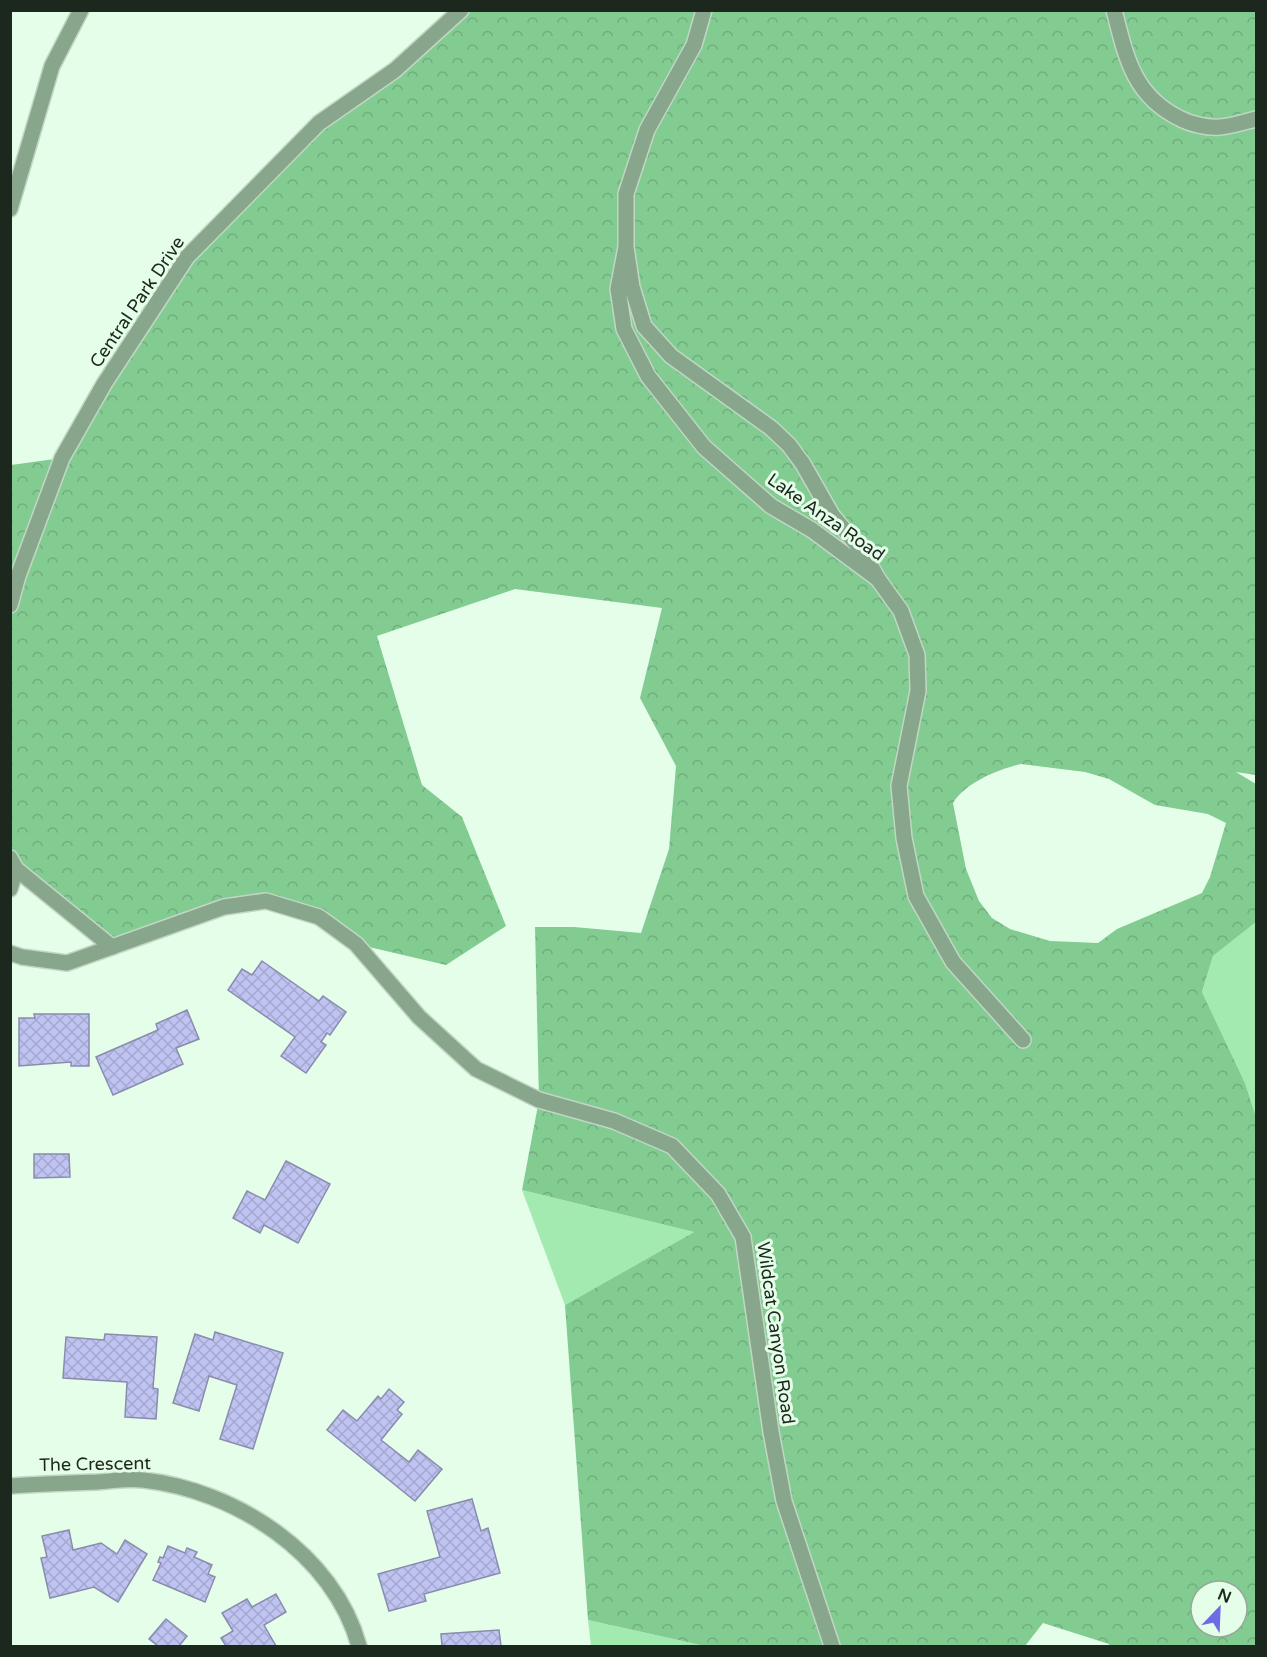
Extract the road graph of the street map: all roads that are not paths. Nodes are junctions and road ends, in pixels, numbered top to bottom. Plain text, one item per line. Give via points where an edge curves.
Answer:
1 (81, 10) edge
2 (461, 10) edge
3 (704, 10) edge
4 (1114, 10) edge
5 (1257, 119) edge
6 (10, 209) edge
7 (626, 247) junction
8 (878, 579) junction
9 (10, 605) edge
10 (14, 863) edge
11 (10, 889) edge
12 (112, 947) junction
13 (10, 953) edge
14 (1023, 1040) dead end
15 (10, 1486) edge
16 (359, 1647) edge
17 (832, 1647) edge

1 - 6 street via 52,66
2 - 9 street, Central Park Drive via 395,70 319,123 187,257 104,384 62,458
3 - 7 street, Lake Anza Road via 694,45 647,130 626,194
4 - 5 street via 1139,85 1160,109 1188,122 1217,128
7 - 8 street, Lake Anza Road via 632,287 644,326 671,356 789,445
7 - 8 street, Lake Anza Road via 618,288 624,329 648,376 704,447 771,506 812,530
8 - 14 street, Lake Anza Road via 902,611 917,655 918,691 899,786 904,838 916,896 953,962
10 - 11 street
10 - 12 street
12 - 13 street, Wildcat Canyon Road via 67,963
12 - 17 street, Wildcat Canyon Road via 224,907 266,901 319,917 356,944 419,1017 476,1069 539,1100 614,1121 672,1146 718,1194 743,1237 784,1501
15 - 16 street, The Crescent via 141,1480 181,1486 219,1500 274,1528 329,1583 353,1624

